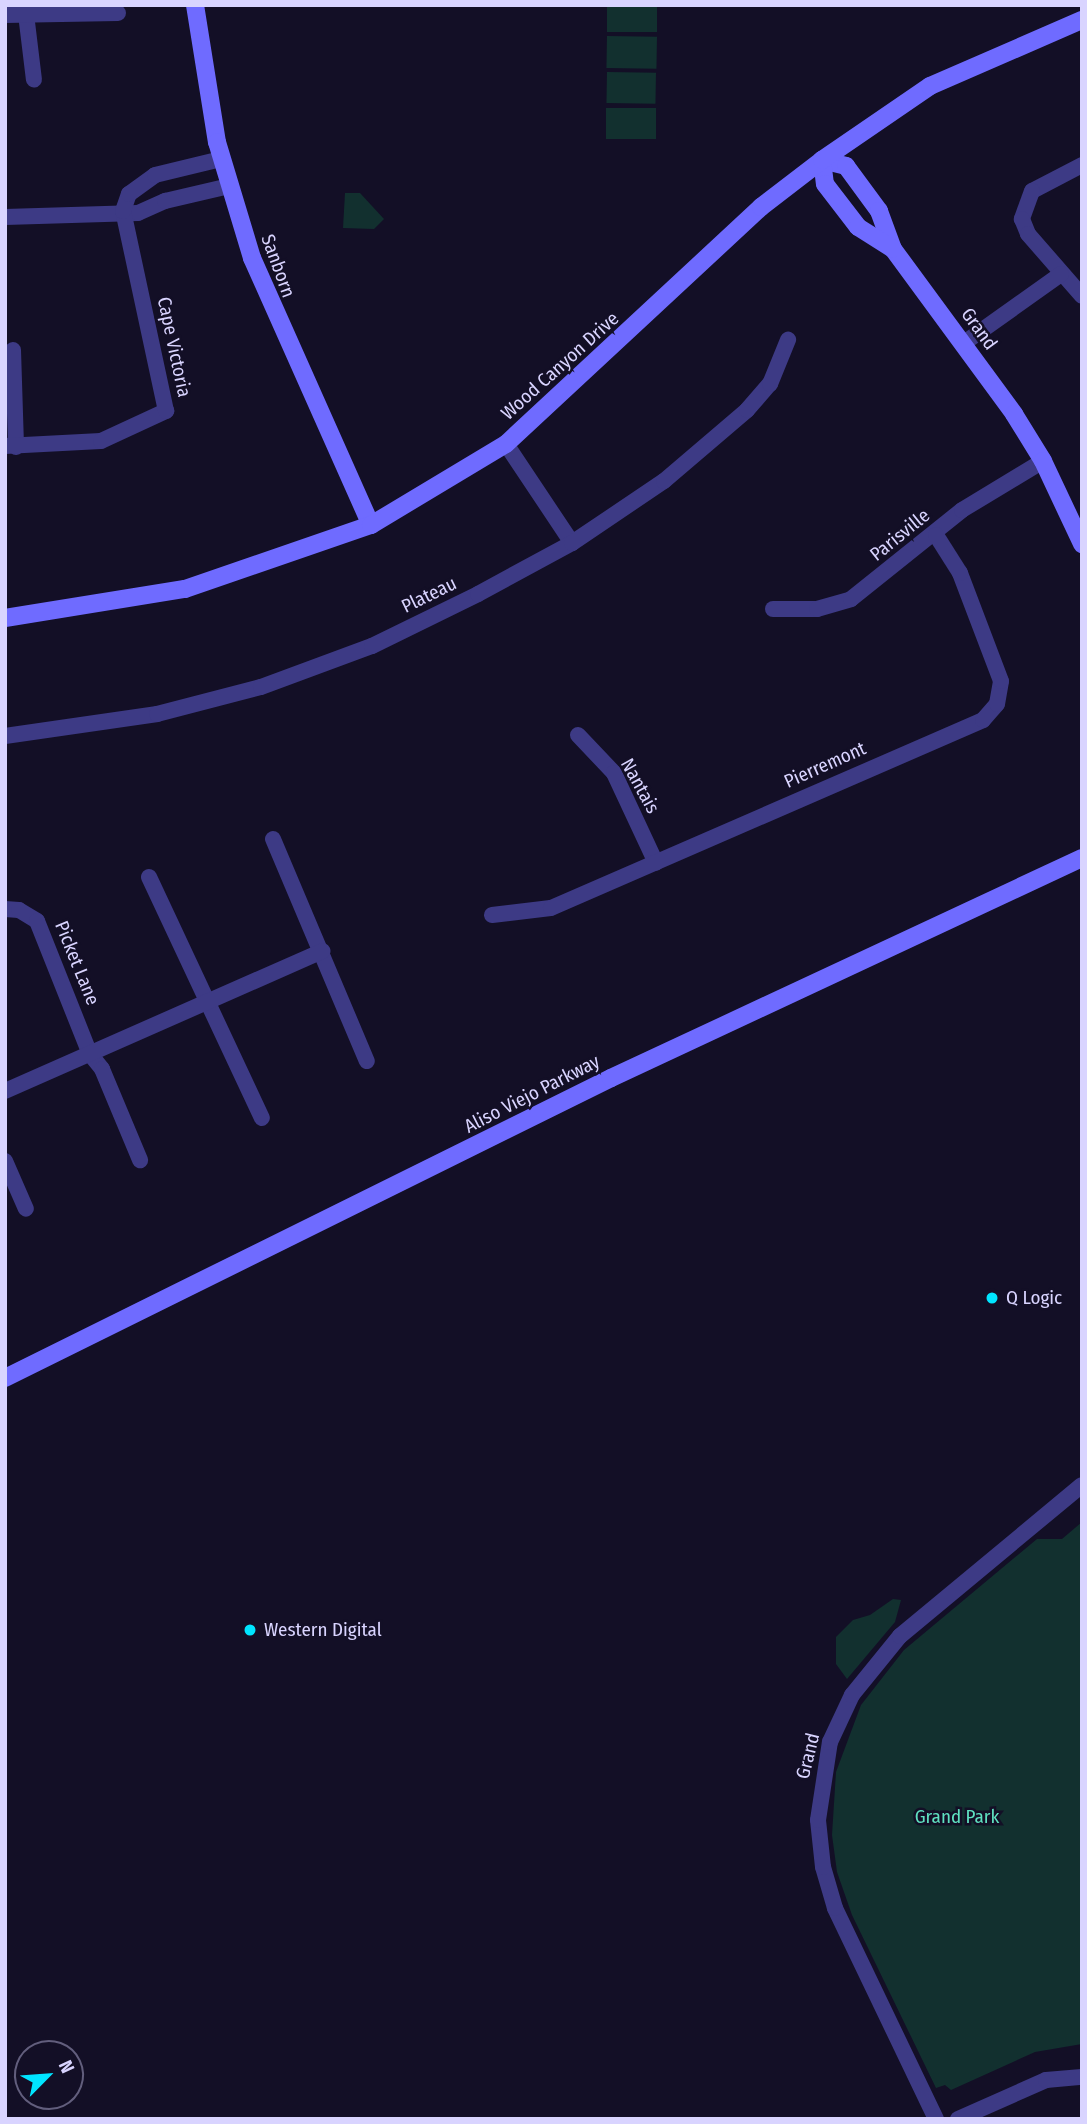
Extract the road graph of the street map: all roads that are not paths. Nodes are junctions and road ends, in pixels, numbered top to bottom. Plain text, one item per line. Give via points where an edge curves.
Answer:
1 (195, 5) edge
2 (55, 9) edge
3 (118, 13) dead end
4 (26, 14) junction
5 (5, 15) edge
6 (1082, 20) edge
7 (34, 80) dead end
8 (221, 159) junction
9 (822, 160) junction
10 (1082, 165) edge
11 (229, 186) junction
12 (124, 211) junction
13 (5, 217) edge
14 (893, 249) junction
15 (1061, 274) junction
16 (1082, 296) edge
17 (788, 340) dead end
18 (964, 343) junction
19 (13, 350) dead end
20 (506, 444) junction
21 (11, 446) edge
22 (1043, 461) junction
23 (371, 525) junction
24 (936, 535) junction
25 (572, 542) junction
26 (1082, 544) edge
27 (773, 609) dead end
28 (5, 618) edge
29 (578, 735) dead end
30 (5, 736) edge
31 (273, 839) dead end
32 (1082, 858) edge
33 (656, 863) junction
34 (149, 877) dead end
35 (5, 909) edge
36 (492, 915) dead end
37 (322, 951) junction
38 (207, 1000) junction
39 (90, 1054) junction
40 (367, 1061) dead end
41 (5, 1090) edge
42 (262, 1118) dead end
43 (140, 1160) dead end
44 (5, 1161) edge
45 (26, 1209) dead end
46 (5, 1378) edge
47 (1082, 1485) edge
48 (1082, 2077) edge
49 (936, 2119) edge
50 (958, 2119) edge

1 - 8 street, Sanborn
2 - 3 street
2 - 4 street
4 - 5 street
4 - 7 street
6 - 9 street, Wood Canyon Drive via 930,86
8 - 11 street, Sanborn
8 - 12 street via 155,175 129,194
9 - 14 street via 825,184 858,227
9 - 14 street, Grand via 846,166 879,211
9 - 20 street, Wood Canyon Drive via 761,207
10 - 15 street via 1032,191 1022,219 1028,234
11 - 12 street via 165,201 138,213
11 - 23 street, Sanborn via 273,313
12 - 13 street
12 - 21 street, Cape Victoria via 166,411 101,441
14 - 18 street, Grand
15 - 16 street
15 - 18 street
17 - 25 street, Plateau via 770,384 747,410 664,481
18 - 22 street, Grand
19 - 21 street
20 - 23 street, Wood Canyon Drive
20 - 25 street
22 - 24 street, Parisville via 962,510
22 - 26 street, Grand
23 - 28 street, Wood Canyon Drive via 185,589
24 - 27 street, Parisville via 851,599 817,609
24 - 33 street, Pierremont via 960,573 1001,681 997,704 983,720
25 - 30 street, Plateau via 372,646 261,687 157,714
29 - 33 street, Nantais via 614,774
31 - 37 street
32 - 46 street, Aliso Viejo Parkway via 611,1078
33 - 36 street, Pierremont via 551,908
34 - 38 street
35 - 39 street, Picket Lane via 19,910 37,921
37 - 38 street
37 - 40 street
38 - 39 street
38 - 42 street
39 - 41 street
39 - 43 street, Picket Lane via 102,1069
44 - 45 street
47 - 49 street, Grand via 900,1636 852,1695 830,1742 818,1819 823,1867 835,1908
48 - 50 street via 1046,2080

